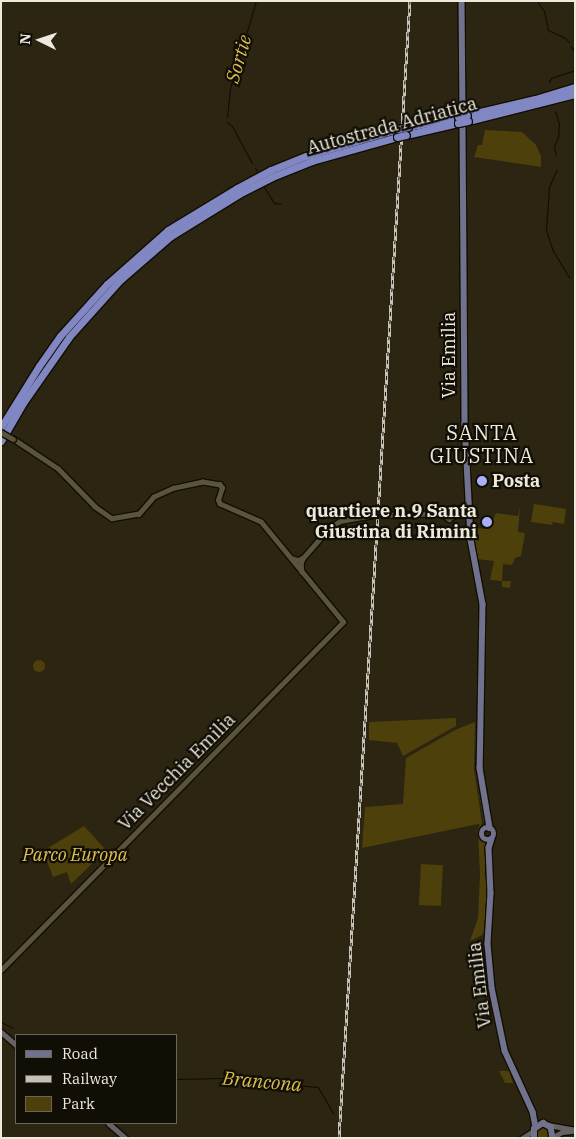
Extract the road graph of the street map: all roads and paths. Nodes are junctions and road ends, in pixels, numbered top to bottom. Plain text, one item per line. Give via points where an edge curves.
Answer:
1 (462, 1) edge
2 (575, 87) edge
3 (575, 94) edge
4 (463, 119) junction
5 (309, 159) junction
6 (1, 427) edge
7 (1, 432) edge
8 (1, 441) edge
9 (470, 505) junction
10 (374, 515) dead end
11 (383, 515) dead end
12 (299, 562) junction
13 (487, 829) junction
14 (484, 839) junction
15 (492, 839) junction
16 (489, 848) junction
17 (1, 970) edge
18 (1, 1032) edge
19 (15, 1044) edge
20 (534, 1112) junction
21 (109, 1124) edge
22 (546, 1124) junction
23 (575, 1130) edge
24 (533, 1133) edge
25 (553, 1137) edge
26 (125, 1138) edge
27 (522, 1138) edge

1 - 4 main road, Via Emilia
2 - 4 highway, Autostrada Adriatica
3 - 4 highway, Autostrada Adriatica
4 - 5 highway, Autostrada Adriatica, bridge
4 - 5 highway, Autostrada Adriatica, bridge via 408,126
4 - 9 main road, Via Emilia via 465,424
5 - 6 highway, Autostrada Adriatica via 271,170 168,230 107,284 60,336
5 - 8 highway, Autostrada Adriatica via 240,194 172,236 120,280 54,357
7 - 12 street, bridge via 58,469 95,507 112,519 138,514 160,493 188,484 217,483 222,488 220,504 261,522 290,558
9 - 11 street via 450,515
9 - 13 main road, Via Emilia via 471,540 483,611 480,768
10 - 12 street via 340,521 329,528
12 - 17 street, Via Vecchia Emilia via 302,573 343,622
13 - 14 main road, Via Emilia via 482,834
13 - 15 main road, Via Emilia via 494,833
14 - 15 main road
14 - 16 main road, Via Emilia
15 - 16 main road, Via Emilia
16 - 20 main road, Via Emilia via 488,944 492,988 505,1051
18 - 19 main road
20 - 22 main road, Via Emilia
20 - 24 main road, Via Emilia
21 - 26 main road
22 - 23 main road
22 - 24 main road
22 - 25 main road, Via Emilia via 553,1130
23 - 25 main road
24 - 27 main road

